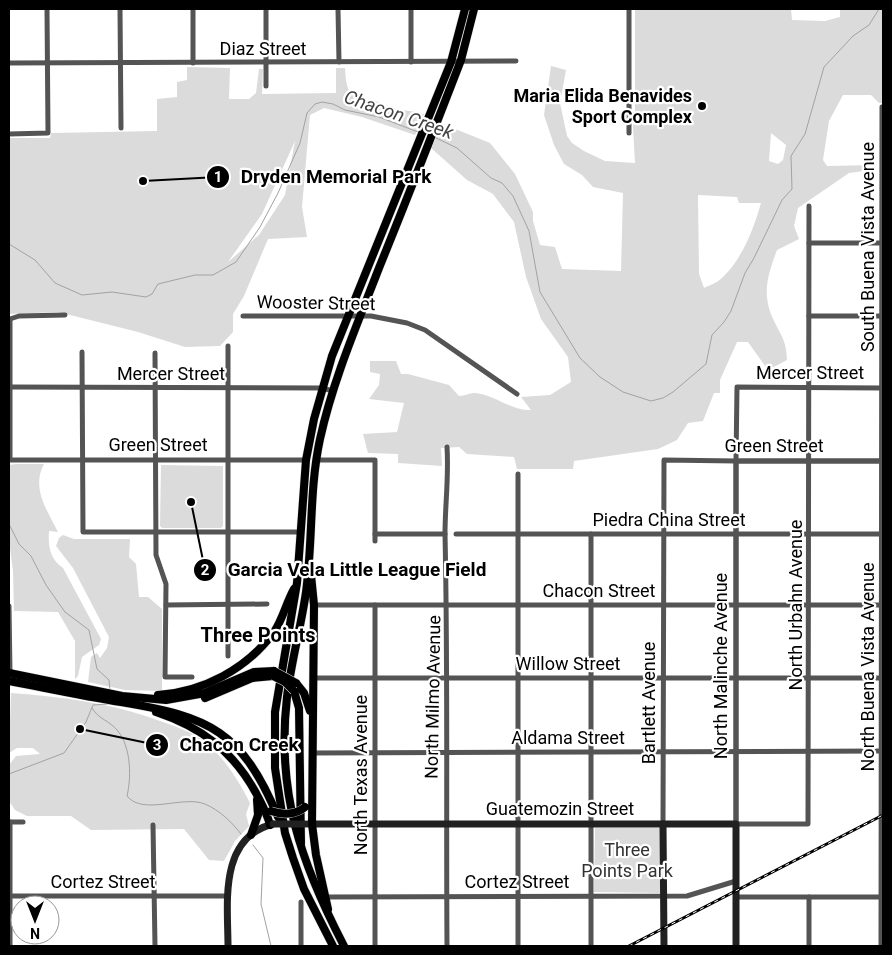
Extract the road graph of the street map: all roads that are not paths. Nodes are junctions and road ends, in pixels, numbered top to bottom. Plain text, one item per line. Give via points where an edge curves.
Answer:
1 (47, 9) edge
2 (120, 9) edge
3 (193, 9) edge
4 (266, 9) edge
5 (338, 9) edge
6 (411, 9) edge
7 (464, 9) edge
8 (474, 9) edge
9 (629, 9) edge
10 (461, 60) junction
11 (516, 61) dead end
12 (266, 62) junction
13 (338, 62) junction
14 (411, 62) junction
15 (451, 62) junction
16 (9, 63) edge
17 (48, 63) junction
18 (120, 63) junction
19 (193, 63) junction
20 (266, 86) dead end
21 (882, 107) dead end
22 (121, 128) dead end
23 (630, 133) dead end
24 (9, 134) edge
25 (882, 172) edge
26 (809, 206) dead end
27 (809, 243) junction
28 (883, 243) edge
29 (65, 315) dead end
30 (243, 316) dead end
31 (348, 316) junction
32 (360, 316) junction
33 (809, 316) junction
34 (882, 316) edge
35 (228, 346) dead end
36 (82, 352) dead end
37 (155, 353) dead end
38 (9, 387) edge
39 (82, 387) junction
40 (155, 387) junction
41 (737, 387) joint
42 (810, 387) junction
43 (228, 388) junction
44 (322, 388) junction
45 (883, 388) edge
46 (333, 391) junction
47 (516, 394) dead end
48 (447, 447) dead end
49 (10, 460) edge
50 (83, 460) junction
51 (155, 460) junction
52 (228, 460) junction
53 (306, 460) junction
54 (316, 460) junction
55 (664, 460) joint
56 (736, 460) junction
57 (809, 461) junction
58 (882, 461) edge
59 (518, 474) dead end
60 (228, 532) junction
61 (299, 532) junction
62 (155, 533) junction
63 (375, 534) junction
64 (445, 534) junction
65 (456, 534) dead end
66 (518, 534) junction
67 (591, 534) junction
68 (664, 534) junction
69 (736, 534) junction
70 (809, 534) junction
71 (882, 534) edge
72 (375, 541) dead end
73 (309, 545) junction
74 (297, 583) junction
75 (228, 604) junction
76 (267, 604) dead end
77 (166, 605) junction
78 (314, 605) junction
79 (375, 605) junction
80 (448, 605) junction
81 (518, 605) junction
82 (591, 605) junction
83 (664, 605) junction
84 (736, 605) junction
85 (809, 605) junction
86 (9, 606) edge
87 (882, 606) edge
88 (228, 656) dead end
89 (9, 676) edge
90 (192, 677) dead end
91 (313, 678) junction
92 (374, 678) junction
93 (447, 678) junction
94 (518, 678) junction
95 (592, 678) junction
96 (665, 678) junction
97 (737, 678) junction
98 (810, 678) junction
99 (883, 678) edge
100 (295, 687) junction
101 (122, 699) junction
102 (312, 722) junction
103 (882, 751) edge
104 (445, 752) junction
105 (518, 752) junction
106 (591, 752) junction
107 (664, 752) junction
108 (737, 752) junction
109 (809, 752) junction
110 (312, 753) junction
111 (374, 753) junction
112 (312, 786) junction
113 (256, 793) junction
114 (9, 822) edge
115 (23, 822) dead end
116 (271, 824) junction
117 (309, 824) junction
118 (374, 824) junction
119 (446, 824) junction
120 (518, 824) junction
121 (591, 824) junction
122 (663, 824) junction
123 (736, 824) junction
124 (808, 824) joint
125 (882, 824) edge
126 (153, 825) dead end
127 (285, 833) junction
128 (251, 835) junction
129 (301, 852) junction
130 (736, 881) junction
131 (9, 896) edge
132 (155, 896) junction
133 (228, 896) junction
134 (375, 896) junction
135 (446, 896) junction
136 (518, 896) junction
137 (591, 896) junction
138 (664, 896) junction
139 (326, 897) junction
140 (736, 897) junction
141 (809, 897) junction
142 (882, 897) edge
143 (300, 902) dead end
144 (330, 919) junction
145 (10, 946) edge
146 (155, 946) edge
147 (228, 946) edge
148 (300, 946) edge
149 (334, 946) edge
150 (344, 946) edge
151 (375, 946) edge
152 (447, 946) edge
153 (518, 946) edge
154 (591, 946) edge
155 (664, 946) edge
156 (736, 946) edge
157 (809, 946) edge
158 (881, 946) edge

1 - 17 street
2 - 18 street
3 - 19 street
4 - 12 street
5 - 13 street
6 - 14 street
7 - 15 main road
8 - 10 main road
9 - 23 street
10 - 11 street, Diaz Street
10 - 15 street, Diaz Street
10 - 32 main road
12 - 13 street, Diaz Street
12 - 19 street, Diaz Street
12 - 20 street
13 - 14 street, Diaz Street
14 - 15 street, Diaz Street
15 - 31 main road
16 - 17 street, Diaz Street
17 - 18 street, Diaz Street
17 - 24 street via 48,133
18 - 19 street, Diaz Street
18 - 22 street
21 - 25 street, South Buena Vista Avenue
25 - 28 street, South Buena Vista Avenue
26 - 27 street, North Urbahn Avenue
27 - 28 street
27 - 33 street, North Urbahn Avenue
28 - 34 street, South Buena Vista Avenue
29 - 38 street via 10,319
30 - 31 street, Wooster Street
31 - 32 street, Wooster Street
31 - 44 main road
32 - 46 main road
32 - 47 street, Wooster Street via 416,326
33 - 34 street
33 - 42 street, North Urbahn Avenue
34 - 45 street, South Buena Vista Avenue
35 - 43 street
36 - 39 street
37 - 40 street
38 - 39 street, Mercer Street
38 - 49 street
39 - 40 street, Mercer Street
39 - 50 street
40 - 43 street, Mercer Street
40 - 51 street
41 - 42 street, Mercer Street
41 - 56 street, North Malinche Avenue
42 - 45 street, Mercer Street
42 - 57 street, North Urbahn Avenue
43 - 44 street, Mercer Street
43 - 52 street
44 - 46 street, Mercer Street
44 - 53 main road
45 - 58 street, North Buena Vista Avenue
46 - 54 main road
48 - 64 street, North Milmo Avenue
49 - 50 street, Green Street
50 - 51 street, Green Street
50 - 62 street via 83,532
51 - 52 street, Green Street
51 - 62 street
52 - 53 street, Green Street
52 - 60 street
53 - 61 main road
54 - 63 street via 375,460
54 - 73 main road
55 - 56 street, Green Street
55 - 68 street, Bartlett Avenue
56 - 57 street, Green Street
56 - 69 street, North Malinche Avenue
57 - 58 street, Green Street
57 - 70 street, North Urbahn Avenue
58 - 71 street, North Buena Vista Avenue
59 - 66 street
60 - 61 street
60 - 62 street
60 - 75 street
61 - 74 main road
62 - 77 street via 156,554 166,584
63 - 64 street
63 - 72 street
64 - 80 street, North Milmo Avenue
65 - 66 street, Piedra China Street
66 - 67 street, Piedra China Street
66 - 81 street
67 - 68 street, Piedra China Street
67 - 82 street
68 - 69 street, Piedra China Street
68 - 83 street, Bartlett Avenue
69 - 70 street, Piedra China Street
69 - 84 street, North Malinche Avenue
70 - 71 street, Piedra China Street
70 - 85 street, North Urbahn Avenue
71 - 87 street, North Buena Vista Avenue
73 - 78 main road
73 - 129 main road via 306,588 287,695 284,734 287,790
74 - 101 main road via 274,631 255,653 226,675 183,692
74 - 127 main road via 277,693 274,736 276,785
75 - 76 street
75 - 77 street
75 - 88 street
77 - 90 street via 165,677
78 - 79 street, Chacon Street
78 - 91 main road
79 - 80 street, Chacon Street
79 - 92 street, North Texas Avenue
80 - 81 street, Chacon Street
80 - 93 street, North Milmo Avenue
81 - 82 street, Chacon Street
81 - 94 street
82 - 83 street, Chacon Street
82 - 95 street
83 - 84 street, Chacon Street
83 - 96 street, Bartlett Avenue
84 - 85 street, Chacon Street
84 - 97 street, North Malinche Avenue
85 - 87 street, Chacon Street
85 - 98 street, North Urbahn Avenue
86 - 89 street
87 - 99 street, North Buena Vista Avenue
89 - 101 main road
91 - 92 street, Willow Street
91 - 102 main road
92 - 93 street, Willow Street
92 - 111 street, North Texas Avenue
93 - 94 street, Willow Street
93 - 104 street, North Milmo Avenue
94 - 95 street, Willow Street
94 - 105 street
95 - 96 street, Willow Street
95 - 106 street
96 - 97 street, Willow Street
96 - 107 street, Bartlett Avenue
97 - 98 street, Willow Street
97 - 108 street, North Malinche Avenue
98 - 99 street, Willow Street
98 - 109 street, North Urbahn Avenue
99 - 103 street, North Buena Vista Avenue
100 - 101 main road, bridge via 273,674 252,678 188,702
100 - 102 main road via 307,698
100 - 129 main road via 299,708
101 - 113 main road via 203,732 235,761
101 - 127 main road via 183,714 204,723 230,741 260,777
102 - 110 main road
103 - 109 street, Aldama Street
103 - 125 street, North Buena Vista Avenue
104 - 105 street, Aldama Street
104 - 111 street, Aldama Street
104 - 119 street, North Milmo Avenue
105 - 106 street, Aldama Street
105 - 120 street
106 - 107 street, Aldama Street
106 - 121 street
107 - 108 street, Aldama Street
107 - 122 street, Bartlett Avenue
108 - 109 street, Aldama Street
108 - 123 street, North Malinche Avenue
109 - 124 street, North Urbahn Avenue
110 - 111 street, Aldama Street
110 - 112 main road
111 - 118 street, North Texas Avenue
112 - 113 main road, bridge via 305,807 297,812 271,811
112 - 117 main road
113 - 116 main road
113 - 128 main road via 258,815
114 - 115 street
114 - 131 street
116 - 117 main road, Guatemozin Street, bridge
116 - 128 main road
117 - 118 main road, Guatemozin Street
117 - 139 main road
118 - 119 main road, Guatemozin Street
118 - 134 street, North Texas Avenue
119 - 120 main road, Guatemozin Street
119 - 135 street, North Milmo Avenue
120 - 121 main road, Guatemozin Street
120 - 136 street
121 - 122 main road, Guatemozin Street
121 - 137 street
122 - 123 main road, Guatemozin Street
122 - 138 main road, Bartlett Avenue
123 - 124 street, Guatemozin Street
123 - 130 main road, North Malinche Avenue
125 - 142 street, North Buena Vista Avenue
126 - 132 street
127 - 149 main road via 304,889
128 - 133 main road via 233,859 228,874
129 - 144 main road
130 - 138 street, Cortez Street via 695,895
130 - 140 main road, North Malinche Avenue
131 - 132 street, Cortez Street
131 - 145 street
132 - 133 street, Cortez Street
132 - 146 street
133 - 147 main road
134 - 135 street, Cortez Street
134 - 139 street, Cortez Street
134 - 151 street, North Texas Avenue
135 - 136 street, Cortez Street
135 - 152 street, North Milmo Avenue
136 - 137 street, Cortez Street
136 - 153 street
137 - 138 street, Cortez Street
137 - 154 street
138 - 155 main road, Bartlett Avenue
139 - 144 main road
140 - 141 street
140 - 156 main road, North Malinche Avenue
141 - 142 street
141 - 157 street
142 - 158 street, North Buena Vista Avenue
143 - 148 street
144 - 150 main road

